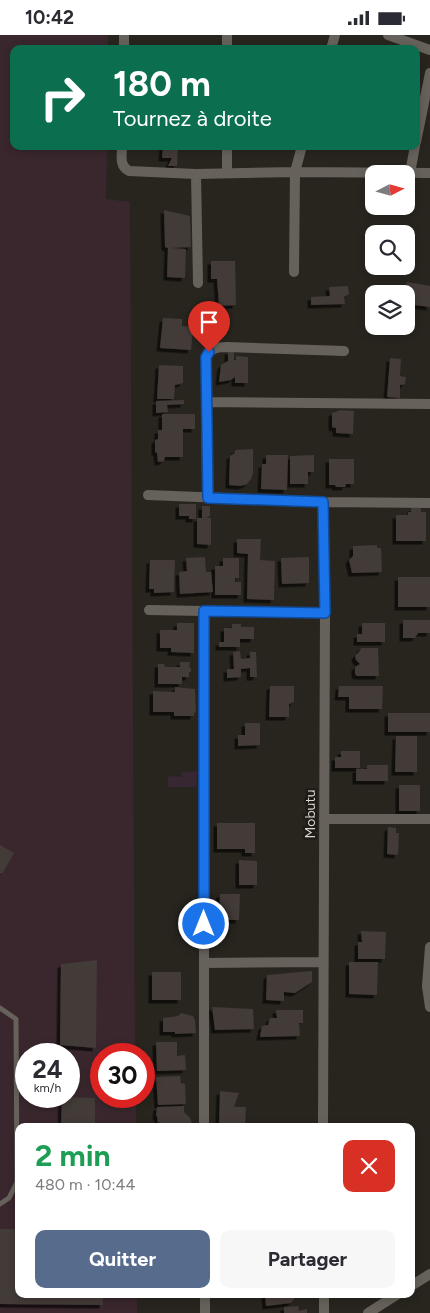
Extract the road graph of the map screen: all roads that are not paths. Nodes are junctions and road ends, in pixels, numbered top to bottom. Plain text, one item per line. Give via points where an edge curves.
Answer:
1 (388, 35) edge
2 (414, 45) edge
3 (430, 73) edge
4 (420, 122) edge
5 (122, 150) edge
6 (227, 150) edge
7 (301, 150) edge
8 (415, 150) edge
9 (412, 165) edge
10 (294, 172) junction
11 (227, 173) junction
12 (365, 173) edge
13 (415, 173) edge
14 (430, 173) edge
15 (196, 174) junction
16 (294, 271) dead end
17 (198, 283) dead end
18 (344, 351) dead end
19 (207, 402) junction
20 (430, 403) edge
21 (148, 495) dead end
22 (208, 498) junction
23 (323, 502) junction
24 (430, 503) edge
25 (149, 610) dead end
26 (204, 611) junction
27 (325, 613) junction
28 (324, 819) junction
29 (430, 819) edge
30 (430, 947) edge
31 (323, 962) junction
32 (204, 963) junction
33 (430, 1007) edge
34 (1, 1010) edge
35 (17, 1123) edge
36 (204, 1123) edge
37 (323, 1123) edge
38 (15, 1186) edge
39 (0, 1204) edge
40 (430, 1274) edge
41 (415, 1283) edge
42 (205, 1298) edge
43 (324, 1298) edge
44 (392, 1298) edge
45 (374, 1311) edge
46 (205, 1313) edge
47 (324, 1313) edge

1 - 2 street
3 - 4 street
5 - 15 street via 122,165 128,171
6 - 11 street
7 - 10 street
8 - 9 street
10 - 11 street
10 - 12 street
10 - 16 street
11 - 15 street
13 - 14 street
15 - 17 street
18 - 19 street via 215,348 206,357
19 - 20 street
19 - 22 street
21 - 22 street
22 - 23 street
23 - 24 street
23 - 27 street, Mobutu
25 - 26 street
26 - 27 street
26 - 32 street
27 - 28 street, Mobutu
28 - 29 street
28 - 31 street, Mobutu
30 - 33 street via 427,986
31 - 32 street
31 - 37 street, Mobutu
32 - 36 street
34 - 35 lane via 16,1019
38 - 39 lane via 9,1198
40 - 41 street
42 - 46 street
43 - 47 street
44 - 45 street

